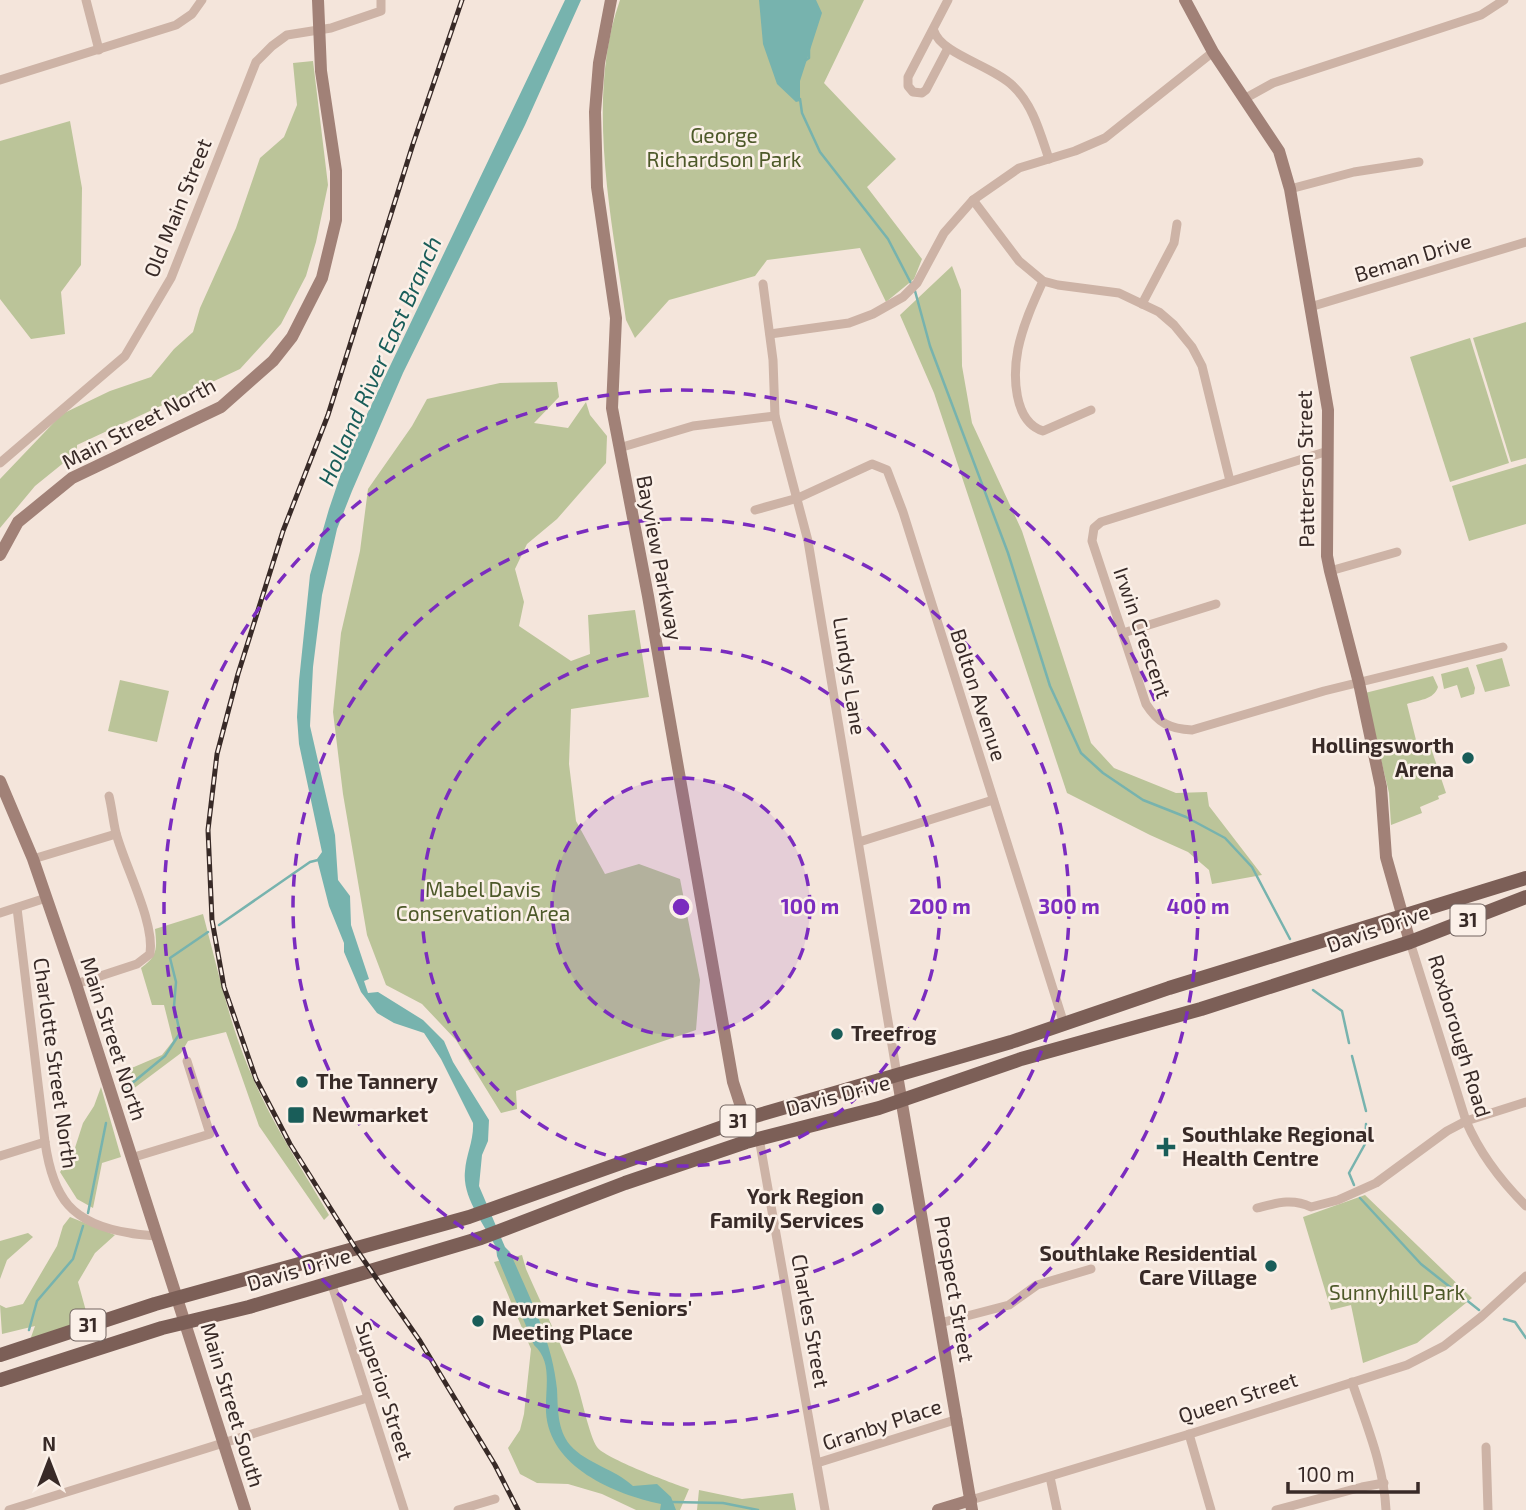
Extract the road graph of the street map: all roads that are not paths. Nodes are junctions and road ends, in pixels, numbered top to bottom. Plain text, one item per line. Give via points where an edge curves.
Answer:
1 (86, 0) edge
2 (202, 0) edge
3 (318, 0) edge
4 (381, 0) edge
5 (611, 0) edge
6 (948, 0) edge
7 (1185, 0) edge
8 (1504, 0) edge
9 (319, 30) junction
10 (934, 30) junction
11 (948, 48) junction
12 (99, 50) junction
13 (1213, 52) junction
14 (0, 80) edge
15 (1244, 99) junction
16 (1049, 159) junction
17 (1419, 162) dead end
18 (1290, 189) junction
19 (973, 200) junction
20 (1177, 224) dead end
21 (1526, 242) edge
22 (1043, 281) junction
23 (763, 284) dead end
24 (1142, 304) junction
25 (1310, 307) junction
26 (770, 334) junction
27 (1091, 410) dead end
28 (775, 416) junction
29 (619, 448) junction
30 (1328, 451) junction
31 (0, 463) edge
32 (1230, 481) junction
33 (798, 498) junction
34 (755, 510) dead end
35 (1397, 552) dead end
36 (0, 555) edge
37 (1330, 571) junction
38 (1216, 604) dead end
39 (1123, 634) junction
40 (1503, 647) dead end
41 (1359, 683) junction
42 (0, 781) edge
43 (109, 796) dead end
44 (993, 800) junction
45 (116, 834) junction
46 (859, 842) junction
47 (33, 859) junction
48 (1526, 878) edge
49 (1526, 897) edge
50 (47, 898) junction
51 (17, 908) junction
52 (0, 913) edge
53 (1403, 917) junction
54 (1410, 942) junction
55 (76, 984) junction
56 (1063, 1024) junction
57 (187, 1061) dead end
58 (897, 1075) junction
59 (902, 1101) junction
60 (1526, 1102) edge
61 (746, 1119) junction
62 (1466, 1121) junction
63 (759, 1138) junction
64 (45, 1142) junction
65 (0, 1156) edge
66 (131, 1158) junction
67 (1526, 1206) edge
68 (1257, 1208) dead end
69 (157, 1236) junction
70 (1091, 1269) dead end
71 (1526, 1276) edge
72 (331, 1282) junction
73 (182, 1311) junction
74 (940, 1323) junction
75 (0, 1355) edge
76 (0, 1380) edge
77 (1352, 1382) junction
78 (367, 1398) junction
79 (958, 1419) junction
80 (1189, 1434) junction
81 (222, 1442) junction
82 (1486, 1447) dead end
83 (817, 1463) junction
84 (1050, 1477) junction
85 (1384, 1483) junction
86 (495, 1499) dead end
87 (971, 1505) edge
88 (9, 1510) edge
89 (245, 1510) edge
90 (404, 1510) edge
91 (458, 1510) edge
92 (825, 1510) edge
93 (938, 1510) edge
94 (1057, 1510) edge
95 (1211, 1510) edge
96 (1276, 1510) edge
97 (1386, 1510) edge
98 (1488, 1510) edge

1 - 12 street
2 - 12 street via 176,25
3 - 9 street, Main Street North
4 - 9 street, Old Main Street via 381,10
5 - 29 street, Bayview Parkway via 595,111 597,187 616,307 612,408
6 - 10 street
7 - 13 street, Patterson Street
8 - 15 street via 1481,15 1273,83
9 - 31 street, Old Main Street via 288,35 250,71 171,278 125,356
9 - 36 street, Main Street North via 336,171 336,220 322,278 292,337 252,382 221,407 72,478 18,523
10 - 11 street
10 - 11 street via 908,77 913,92 926,90
11 - 16 street via 1013,85 1030,109
12 - 14 street
13 - 15 street, Patterson Street
13 - 16 street via 1105,138
15 - 18 street, Patterson Street via 1279,151
16 - 19 street via 1019,168
17 - 18 street via 1354,172
18 - 25 street, Patterson Street
19 - 22 street via 1018,261
19 - 26 street via 944,233 917,283 903,297 849,323
20 - 24 street via 1174,243
21 - 25 street, Beman Drive
22 - 24 street via 1119,293
22 - 27 street via 1018,349 1016,374 1022,414 1042,431
23 - 26 street, Lundys Lane
24 - 32 street via 1174,325 1202,366
25 - 30 street, Patterson Street via 1325,389
26 - 28 street, Lundys Lane
28 - 29 street via 693,426
28 - 33 street, Lundys Lane
29 - 61 street, Bayview Parkway via 733,1082
30 - 32 street, Irwin Crescent
30 - 37 street, Patterson Street
32 - 39 street, Irwin Crescent via 1094,527 1092,541
33 - 34 street
33 - 44 street, Bolton Avenue via 866,466 887,470
33 - 46 street, Lundys Lane
35 - 37 street
37 - 41 street, Patterson Street
38 - 39 street
39 - 41 street, Irwin Crescent via 1146,704 1155,718 1174,729 1192,730
40 - 41 street, Irwin Crescent
41 - 53 street, Patterson Street via 1381,787 1386,857
42 - 47 street, Main Street North
43 - 45 street
44 - 46 street
44 - 56 street, Bolton Avenue
45 - 47 street
45 - 55 street via 142,909 150,954 137,964
46 - 58 street, Lundys Lane
47 - 50 street, Main Street North
48 - 53 main road, Davis Drive / 31
49 - 54 main road, Davis Drive / 31
50 - 51 street
50 - 55 street, Main Street North
51 - 52 street
51 - 64 street, Charlotte Street North
53 - 54 street, Patterson Street
53 - 56 main road, Davis Drive / 31
54 - 59 main road, Davis Drive / 31 via 1201,1009 1021,1059
54 - 62 street, Roxborough Road
55 - 66 street, Main Street North
56 - 58 main road, Davis Drive / 31
57 - 66 street via 210,1134
58 - 59 street, Prospect Street
58 - 61 main road, Davis Drive / 31
59 - 63 main road, Davis Drive / 31
59 - 74 street, Prospect Street
60 - 62 street
61 - 73 main road, Davis Drive / 31 via 469,1217
62 - 67 street, Roxborough Road via 1489,1164
62 - 68 street via 1352,1195 1311,1207 1287,1201
63 - 72 main road, Davis Drive / 31 via 481,1238
63 - 83 street, Charles Street
64 - 65 street
64 - 69 street, Charlotte Street North via 49,1171 74,1212 128,1233
66 - 69 street, Main Street North
69 - 73 street, Main Street North
70 - 74 street via 1037,1286 1009,1305
71 - 77 street, Queen Street via 1444,1346
72 - 73 main road, Davis Drive / 31 via 223,1314
72 - 78 street, Superior Street
73 - 75 main road, Davis Drive / 31
73 - 76 main road, Davis Drive / 31
73 - 81 street, Main Street South
74 - 79 street, Prospect Street
77 - 80 street, Queen Street
77 - 85 street
78 - 81 street
78 - 90 street, Superior Street
79 - 83 street, Granby Place
79 - 87 street, Prospect Street
80 - 84 street, Queen Street
80 - 95 street
81 - 88 street
81 - 89 street, Main Street South
82 - 98 street
83 - 92 street, Charles Street
84 - 87 street, Queen Street
84 - 94 street
85 - 96 street
85 - 97 street
86 - 91 street
87 - 93 street, Queen Street

